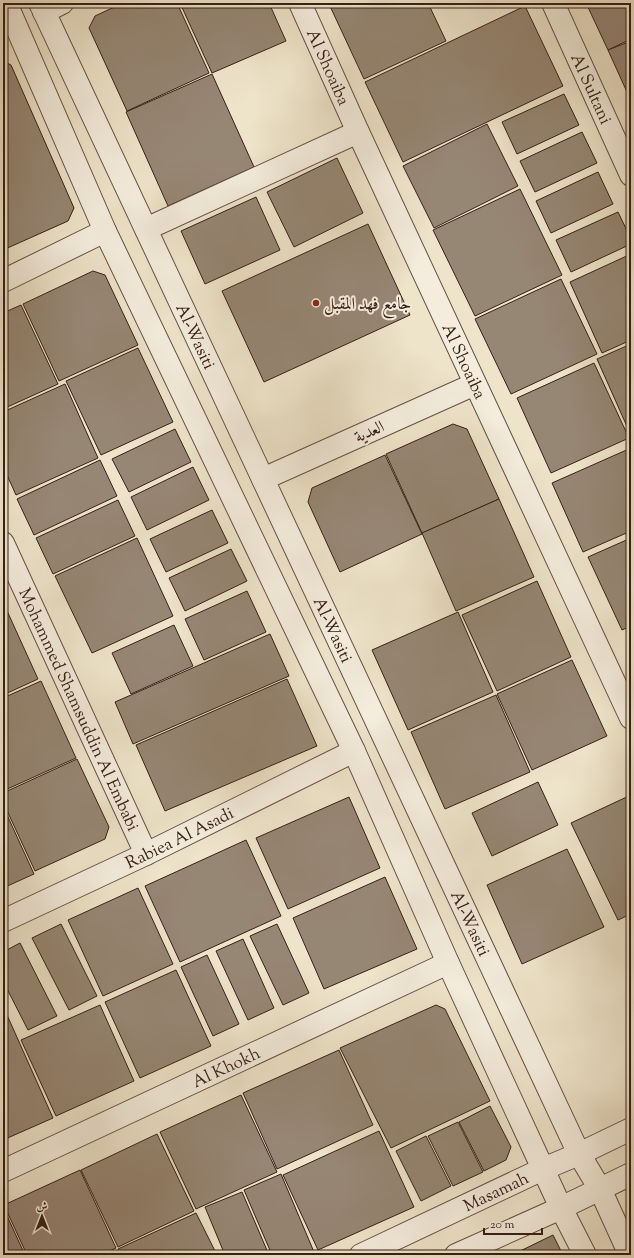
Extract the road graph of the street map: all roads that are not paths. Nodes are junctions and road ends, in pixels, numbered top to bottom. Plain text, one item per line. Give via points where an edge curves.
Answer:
1 (300, 3) edge
2 (553, 3) edge
3 (49, 6) edge
4 (8, 17) edge
5 (358, 132) junction
6 (631, 175) edge
7 (146, 229) junction
8 (105, 232) junction
9 (3, 280) edge
10 (475, 384) junction
11 (263, 479) junction
12 (3, 543) edge
13 (631, 718) edge
14 (354, 751) junction
15 (146, 854) junction
16 (3, 921) edge
17 (448, 963) junction
18 (631, 1129) edge
19 (579, 1154) junction
20 (543, 1168) junction
21 (3, 1171) edge
22 (631, 1174) edge
23 (600, 1189) junction
24 (561, 1208) junction
25 (361, 1255) edge
26 (456, 1255) edge
27 (585, 1255) edge
28 (630, 1255) edge

1 - 5 street, Al Shoaiba
2 - 6 street, Al Sultani
3 - 7 street, Al-Wasiti
4 - 8 street, Al-Wasiti
5 - 7 street
5 - 10 street, Al Shoaiba
7 - 11 street, Al-Wasiti
8 - 9 street
8 - 14 street, Al-Wasiti
10 - 11 street, العدية
10 - 13 street, Al Shoaiba
11 - 19 street, Al-Wasiti
12 - 15 street, Mohammed Shamsuddin Al Embabi
14 - 15 street, Rabiea Al Asadi
14 - 17 street, Al-Wasiti
15 - 16 street, Rabiea Al Asadi
17 - 20 street, Al-Wasiti
17 - 21 street, Al Khokh
18 - 19 street, Masamah
19 - 20 street, Masamah
19 - 23 street, Al-Wasiti
20 - 24 street, Al-Wasiti
20 - 25 street, Masamah
22 - 23 street
23 - 24 street
23 - 28 street, Al-Wasiti
24 - 26 street
24 - 27 street, Al-Wasiti

